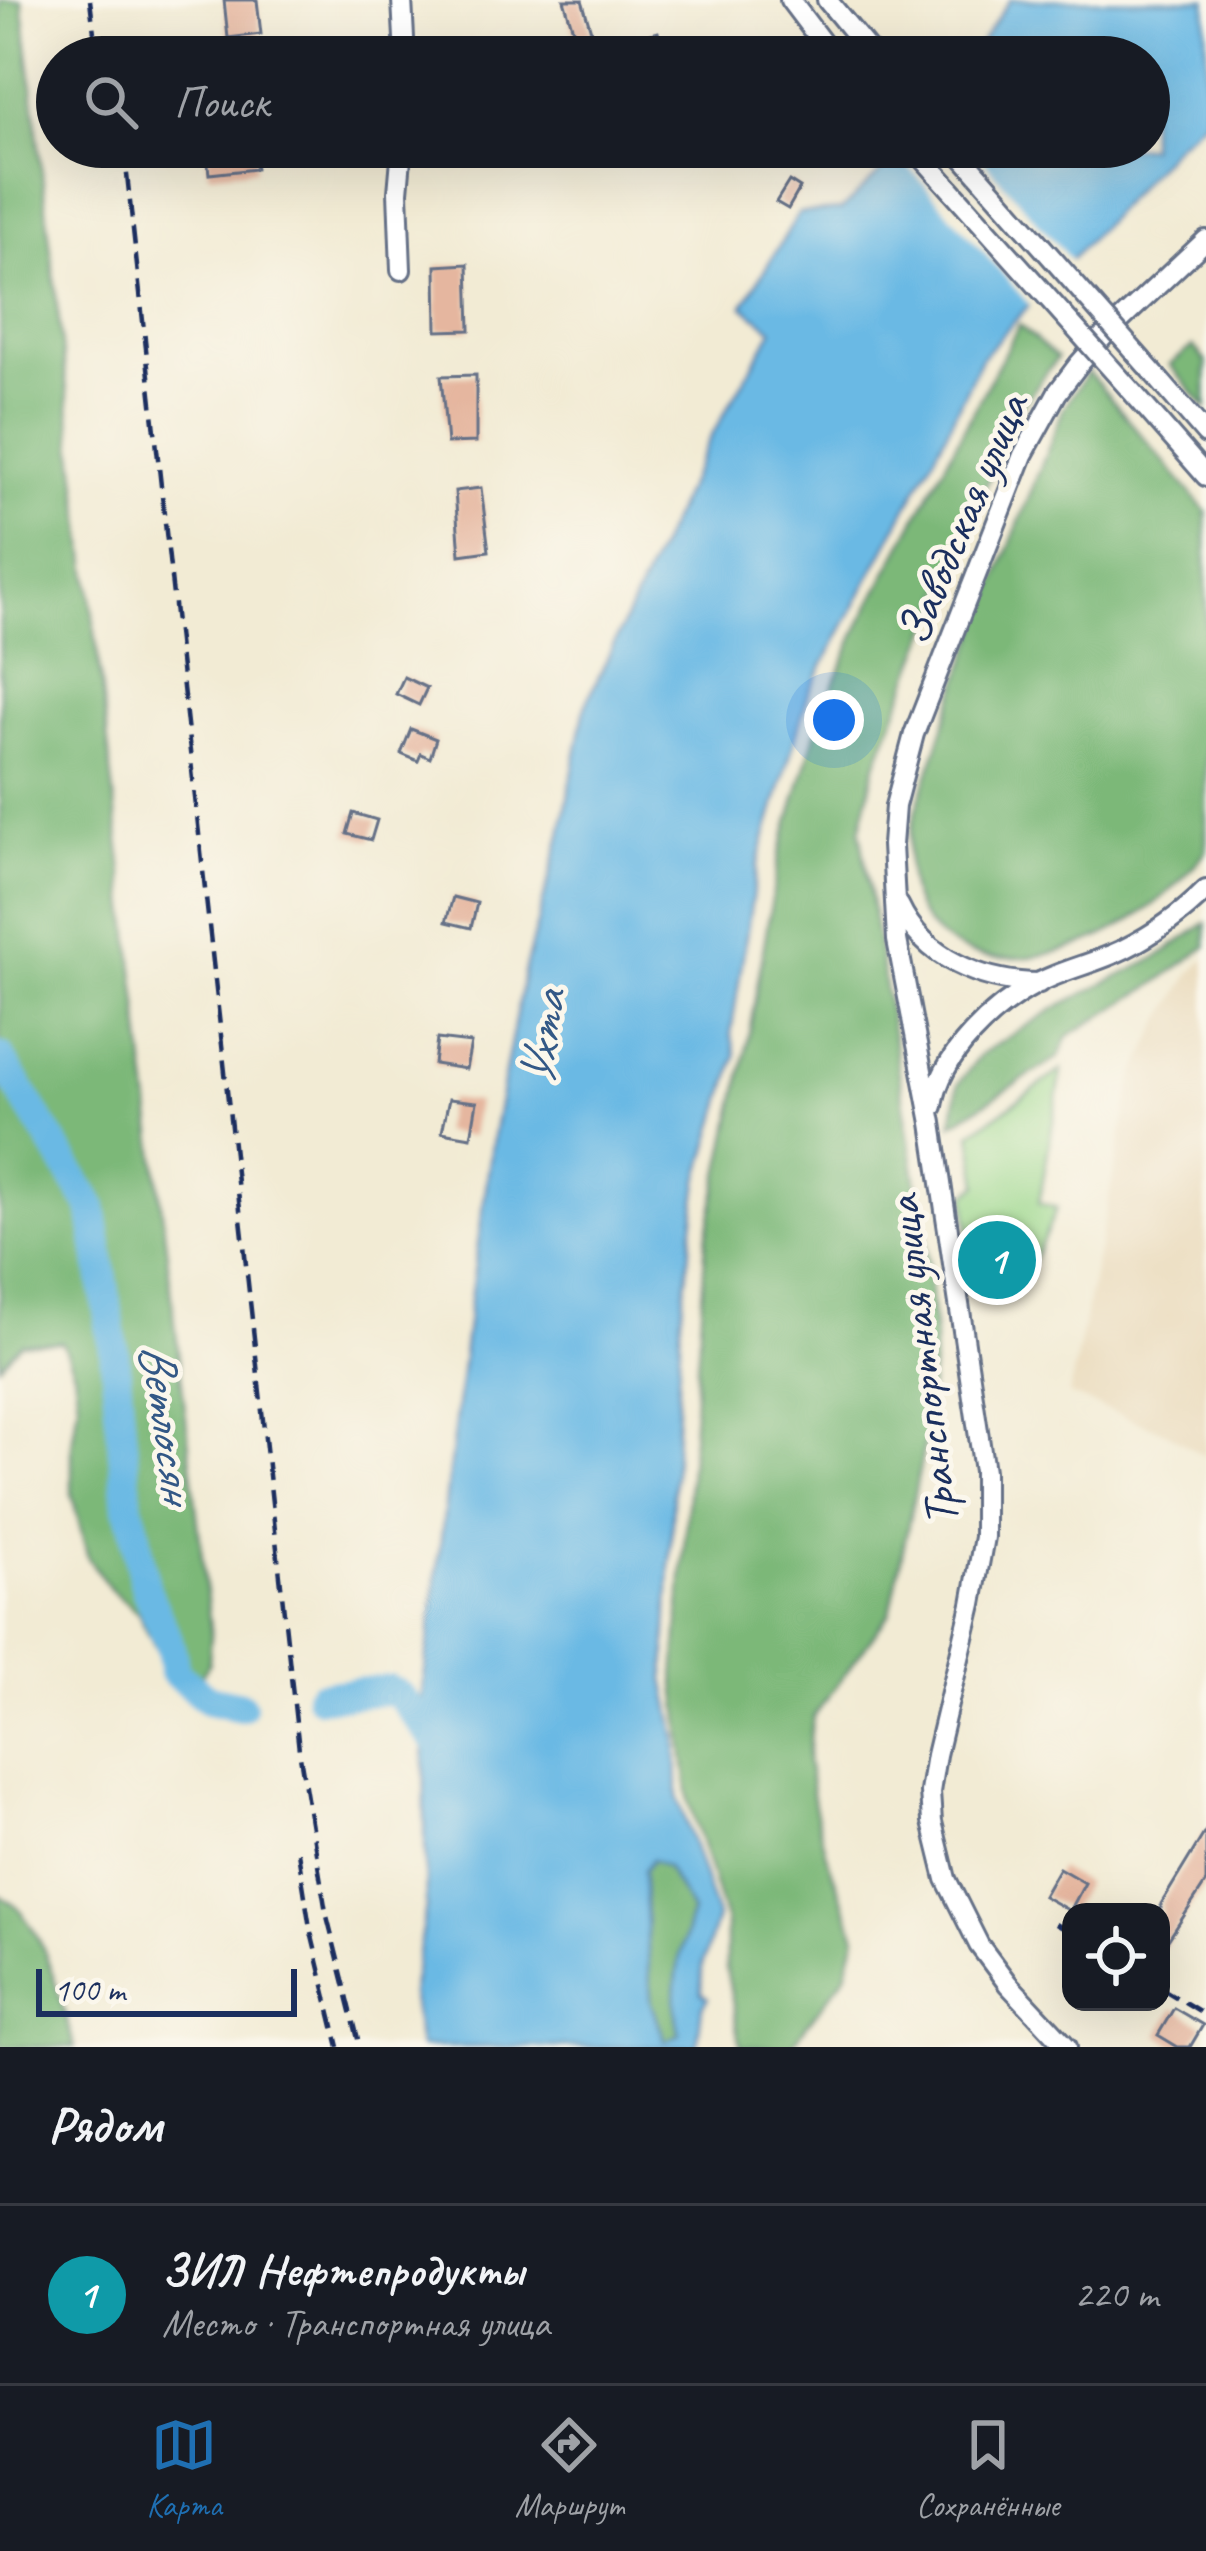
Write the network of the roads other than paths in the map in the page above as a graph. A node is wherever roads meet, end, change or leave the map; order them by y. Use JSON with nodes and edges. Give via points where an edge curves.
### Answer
{"nodes":[{"id":1,"x":402,"y":0,"type":"edge"},
{"id":2,"x":790,"y":0,"type":"edge"},
{"id":3,"x":827,"y":0,"type":"edge"},
{"id":4,"x":405,"y":36,"type":"edge"},
{"id":5,"x":817,"y":36,"type":"edge"},
{"id":6,"x":856,"y":36,"type":"edge"},
{"id":7,"x":400,"y":168,"type":"edge"},
{"id":8,"x":933,"y":168,"type":"edge"},
{"id":9,"x":973,"y":168,"type":"edge"},
{"id":10,"x":1206,"y":240,"type":"edge"},
{"id":11,"x":401,"y":270,"type":"dead end"},
{"id":12,"x":1206,"y":434,"type":"edge"},
{"id":13,"x":1206,"y":476,"type":"edge"},
{"id":14,"x":892,"y":882,"type":"junction"},
{"id":15,"x":1206,"y":890,"type":"edge"},
{"id":16,"x":1039,"y":982,"type":"junction"},
{"id":17,"x":932,"y":1123,"type":"junction"},
{"id":18,"x":1067,"y":2047,"type":"edge"}],
"edges":[{"from":1,"to":4,"type":"street"},
{"from":2,"to":5,"type":"street"},
{"from":3,"to":6,"type":"street"},
{"from":7,"to":11,"type":"street"},
{"from":8,"to":13,"type":"street","bridge":true},
{"from":9,"to":12,"type":"street","bridge":true},
{"from":10,"to":14,"type":"street","name":"Заводская улица","via":[[1079,364],[1023,455],[914,734],[895,806]]},
{"from":14,"to":16,"type":"street","via":[[910,927],[938,953],[995,978]]},
{"from":14,"to":17,"type":"street","name":"Заводская улица"},
{"from":15,"to":16,"type":"street","via":[[1143,939]]},
{"from":16,"to":17,"type":"street","via":[[961,1049],[937,1088]]},
{"from":17,"to":18,"type":"street","name":"Транспортная улица","via":[[984,1471],[972,1604],[936,1755],[932,1822],[946,1879],[979,1945]]}]}
